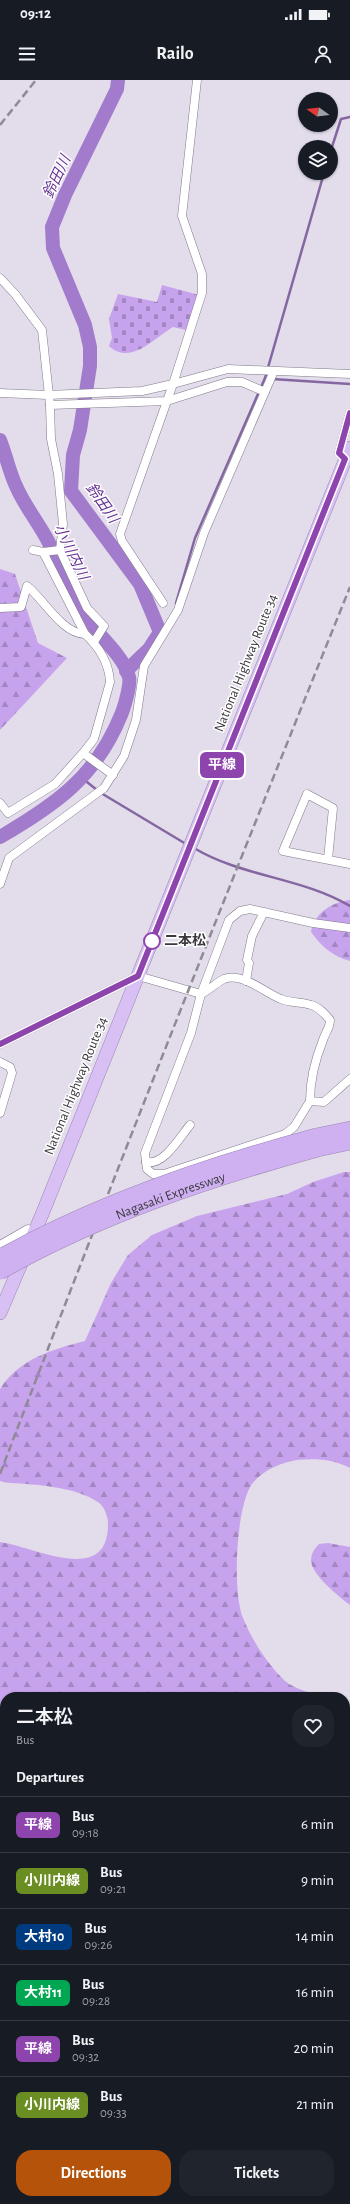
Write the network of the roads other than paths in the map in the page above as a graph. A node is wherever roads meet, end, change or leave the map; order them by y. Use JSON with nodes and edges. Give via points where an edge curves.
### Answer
{"nodes":[{"id":1,"x":197,"y":80,"type":"edge"},
{"id":2,"x":0,"y":278,"type":"edge"},
{"id":3,"x":224,"y":370,"type":"junction"},
{"id":4,"x":273,"y":372,"type":"junction"},
{"id":5,"x":350,"y":374,"type":"edge"},
{"id":6,"x":173,"y":384,"type":"junction"},
{"id":7,"x":202,"y":390,"type":"junction"},
{"id":8,"x":265,"y":392,"type":"junction"},
{"id":9,"x":0,"y":393,"type":"edge"},
{"id":10,"x":48,"y":394,"type":"junction"},
{"id":11,"x":167,"y":401,"type":"junction"},
{"id":12,"x":50,"y":405,"type":"junction"},
{"id":13,"x":350,"y":413,"type":"edge"},
{"id":14,"x":348,"y":454,"type":"edge"},
{"id":15,"x":33,"y":550,"type":"dead end"},
{"id":16,"x":59,"y":550,"type":"junction"},
{"id":17,"x":43,"y":552,"type":"junction"},
{"id":18,"x":162,"y":603,"type":"dead end"},
{"id":19,"x":0,"y":608,"type":"edge"},
{"id":20,"x":85,"y":634,"type":"junction"},
{"id":21,"x":95,"y":642,"type":"junction"},
{"id":22,"x":84,"y":754,"type":"junction"},
{"id":23,"x":111,"y":774,"type":"junction"},
{"id":24,"x":0,"y":803,"type":"edge"},
{"id":25,"x":328,"y":859,"type":"junction"},
{"id":26,"x":350,"y":864,"type":"edge"},
{"id":27,"x":0,"y":884,"type":"edge"},
{"id":28,"x":264,"y":912,"type":"junction"},
{"id":29,"x":350,"y":928,"type":"edge"},
{"id":30,"x":138,"y":976,"type":"junction"},
{"id":31,"x":246,"y":981,"type":"junction"},
{"id":32,"x":201,"y":994,"type":"junction"},
{"id":33,"x":0,"y":1044,"type":"edge"},
{"id":34,"x":0,"y":1062,"type":"edge"},
{"id":35,"x":350,"y":1079,"type":"edge"},
{"id":36,"x":310,"y":1101,"type":"junction"},
{"id":37,"x":0,"y":1113,"type":"edge"},
{"id":38,"x":190,"y":1125,"type":"dead end"},
{"id":39,"x":350,"y":1128,"type":"edge"},
{"id":40,"x":350,"y":1142,"type":"edge"},
{"id":41,"x":317,"y":1143,"type":"junction"},
{"id":42,"x":146,"y":1162,"type":"junction"},
{"id":43,"x":36,"y":1231,"type":"junction"},
{"id":44,"x":0,"y":1246,"type":"edge"},
{"id":45,"x":0,"y":1257,"type":"edge"},
{"id":46,"x":0,"y":1272,"type":"edge"},
{"id":47,"x":5,"y":1290,"type":"edge"},
{"id":48,"x":0,"y":1313,"type":"edge"}],
"edges":[{"from":1,"to":6,"type":"street","via":[[182,216],[202,274],[202,293]]},
{"from":2,"to":10,"type":"street","via":[[42,330]]},
{"from":3,"to":4,"type":"street"},
{"from":3,"to":6,"type":"street"},
{"from":3,"to":7,"type":"street"},
{"from":4,"to":5,"type":"street"},
{"from":4,"to":8,"type":"street"},
{"from":6,"to":10,"type":"street","via":[[142,390]]},
{"from":6,"to":11,"type":"street"},
{"from":7,"to":8,"type":"street","via":[[227,382],[242,382]]},
{"from":7,"to":11,"type":"street"},
{"from":8,"to":23,"type":"street","via":[[204,533],[178,610],[144,666],[136,720],[124,756]]},
{"from":9,"to":10,"type":"street"},
{"from":10,"to":12,"type":"street"},
{"from":11,"to":12,"type":"street"},
{"from":11,"to":18,"type":"street","via":[[120,534]]},
{"from":12,"to":16,"type":"street","via":[[51,439],[58,474],[63,524]]},
{"from":13,"to":14,"type":"street","via":[[339,453]]},
{"from":14,"to":30,"type":"highway","name":"National Highway Route 34"},
{"from":15,"to":17,"type":"street"},
{"from":16,"to":17,"type":"street"},
{"from":16,"to":21,"type":"street","via":[[84,602],[104,626]]},
{"from":17,"to":20,"type":"street"},
{"from":19,"to":20,"type":"street","via":[[21,607],[27,586],[37,593],[57,619],[79,634]]},
{"from":20,"to":21,"type":"street"},
{"from":21,"to":22,"type":"street","via":[[110,672],[110,682],[94,739]]},
{"from":22,"to":23,"type":"street"},
{"from":22,"to":24,"type":"street","via":[[55,784],[8,813]]},
{"from":23,"to":27,"type":"street","via":[[103,789],[9,858]]},
{"from":25,"to":25,"type":"street","via":[[283,851],[307,794],[332,808]]},
{"from":25,"to":26,"type":"street"},
{"from":28,"to":29,"type":"street","via":[[312,923]]},
{"from":28,"to":31,"type":"street","via":[[252,936]]},
{"from":28,"to":32,"type":"street","via":[[250,909],[240,911],[229,920]]},
{"from":30,"to":32,"type":"street"},
{"from":30,"to":33,"type":"street"},
{"from":30,"to":43,"type":"highway","name":"National Highway Route 34"},
{"from":31,"to":32,"type":"street","via":[[223,979]]},
{"from":31,"to":36,"type":"street","via":[[281,1000],[312,1005],[330,1020],[330,1027],[323,1038],[310,1084]]},
{"from":32,"to":42,"type":"street","via":[[190,1033],[145,1152]]},
{"from":34,"to":37,"type":"street","via":[[10,1067],[12,1073]]},
{"from":35,"to":36,"type":"street","via":[[324,1102]]},
{"from":36,"to":42,"type":"street","via":[[294,1127],[285,1134],[164,1174],[153,1174],[147,1169]]},
{"from":38,"to":42,"type":"street","via":[[162,1158]]},
{"from":39,"to":41,"type":"highway","name":"Nagasaki Expressway"},
{"from":40,"to":41,"type":"highway","name":"Nagasaki Expressway"},
{"from":41,"to":45,"type":"highway","name":"Nagasaki Expressway","bridge":true,"via":[[223,1162],[79,1218]]},
{"from":41,"to":46,"type":"highway","name":"Nagasaki Expressway","bridge":true,"via":[[164,1197],[84,1230]]},
{"from":43,"to":44,"type":"street","via":[[28,1229]]},
{"from":43,"to":47,"type":"highway","name":"National Highway Route 34"},
{"from":47,"to":48,"type":"highway","name":"National Highway Route 34"}]}
